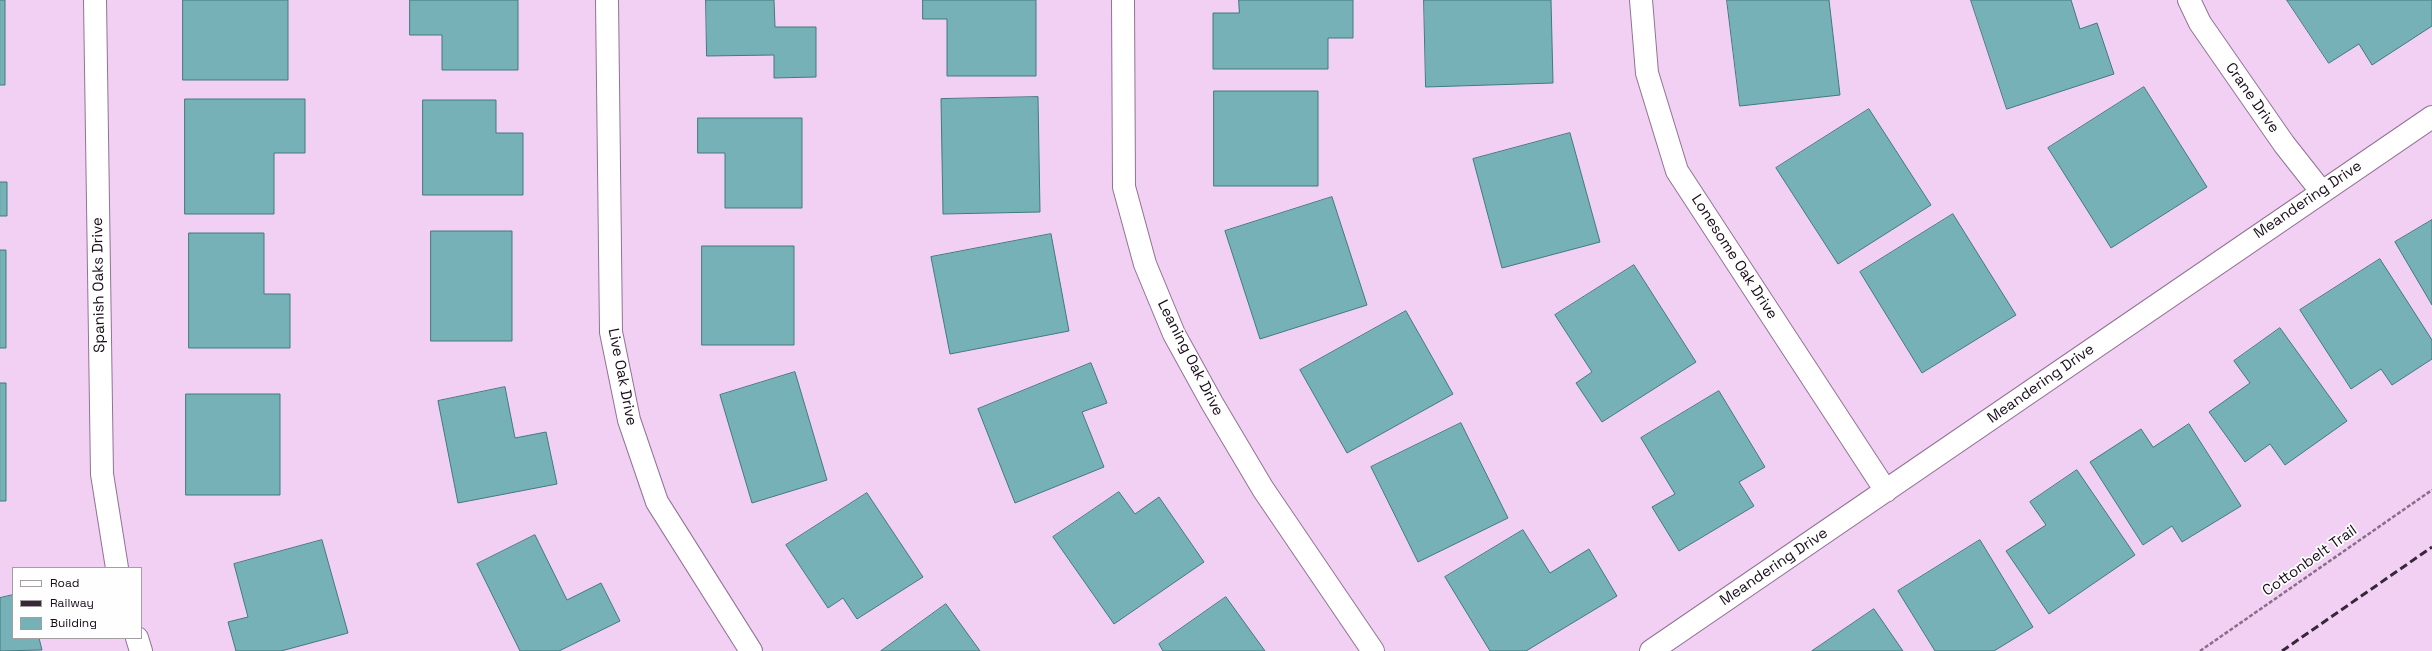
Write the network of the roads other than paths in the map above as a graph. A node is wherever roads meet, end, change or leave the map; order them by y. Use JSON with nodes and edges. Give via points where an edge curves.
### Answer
{"nodes":[{"id":1,"x":95,"y":0,"type":"edge"},
{"id":2,"x":607,"y":0,"type":"edge"},
{"id":3,"x":1123,"y":0,"type":"edge"},
{"id":4,"x":1641,"y":0,"type":"edge"},
{"id":5,"x":2189,"y":0,"type":"edge"},
{"id":6,"x":2432,"y":117,"type":"edge"},
{"id":7,"x":2321,"y":191,"type":"junction"},
{"id":8,"x":1886,"y":491,"type":"junction"},
{"id":9,"x":117,"y":567,"type":"edge"},
{"id":10,"x":137,"y":639,"type":"edge"},
{"id":11,"x":141,"y":651,"type":"edge"},
{"id":12,"x":751,"y":651,"type":"edge"},
{"id":13,"x":1373,"y":651,"type":"edge"},
{"id":14,"x":1651,"y":651,"type":"edge"}],
"edges":[{"from":1,"to":9,"type":"street","name":"Spanish Oaks Drive","via":[[102,474]]},
{"from":2,"to":12,"type":"street","name":"Live Oak Drive","via":[[611,332],[629,420],[657,502]]},
{"from":3,"to":13,"type":"street","name":"Leaning Oak Drive","via":[[1124,187],[1145,264],[1174,334],[1212,403],[1263,489]]},
{"from":4,"to":8,"type":"street","name":"Lonesome Oak Drive","via":[[1647,73],[1677,171]]},
{"from":5,"to":7,"type":"street","name":"Crane Drive","via":[[2200,23],[2284,144]]},
{"from":6,"to":7,"type":"street","name":"Meandering Drive"},
{"from":7,"to":8,"type":"street","name":"Meandering Drive"},
{"from":8,"to":14,"type":"street","name":"Meandering Drive"},
{"from":10,"to":11,"type":"street"}]}
